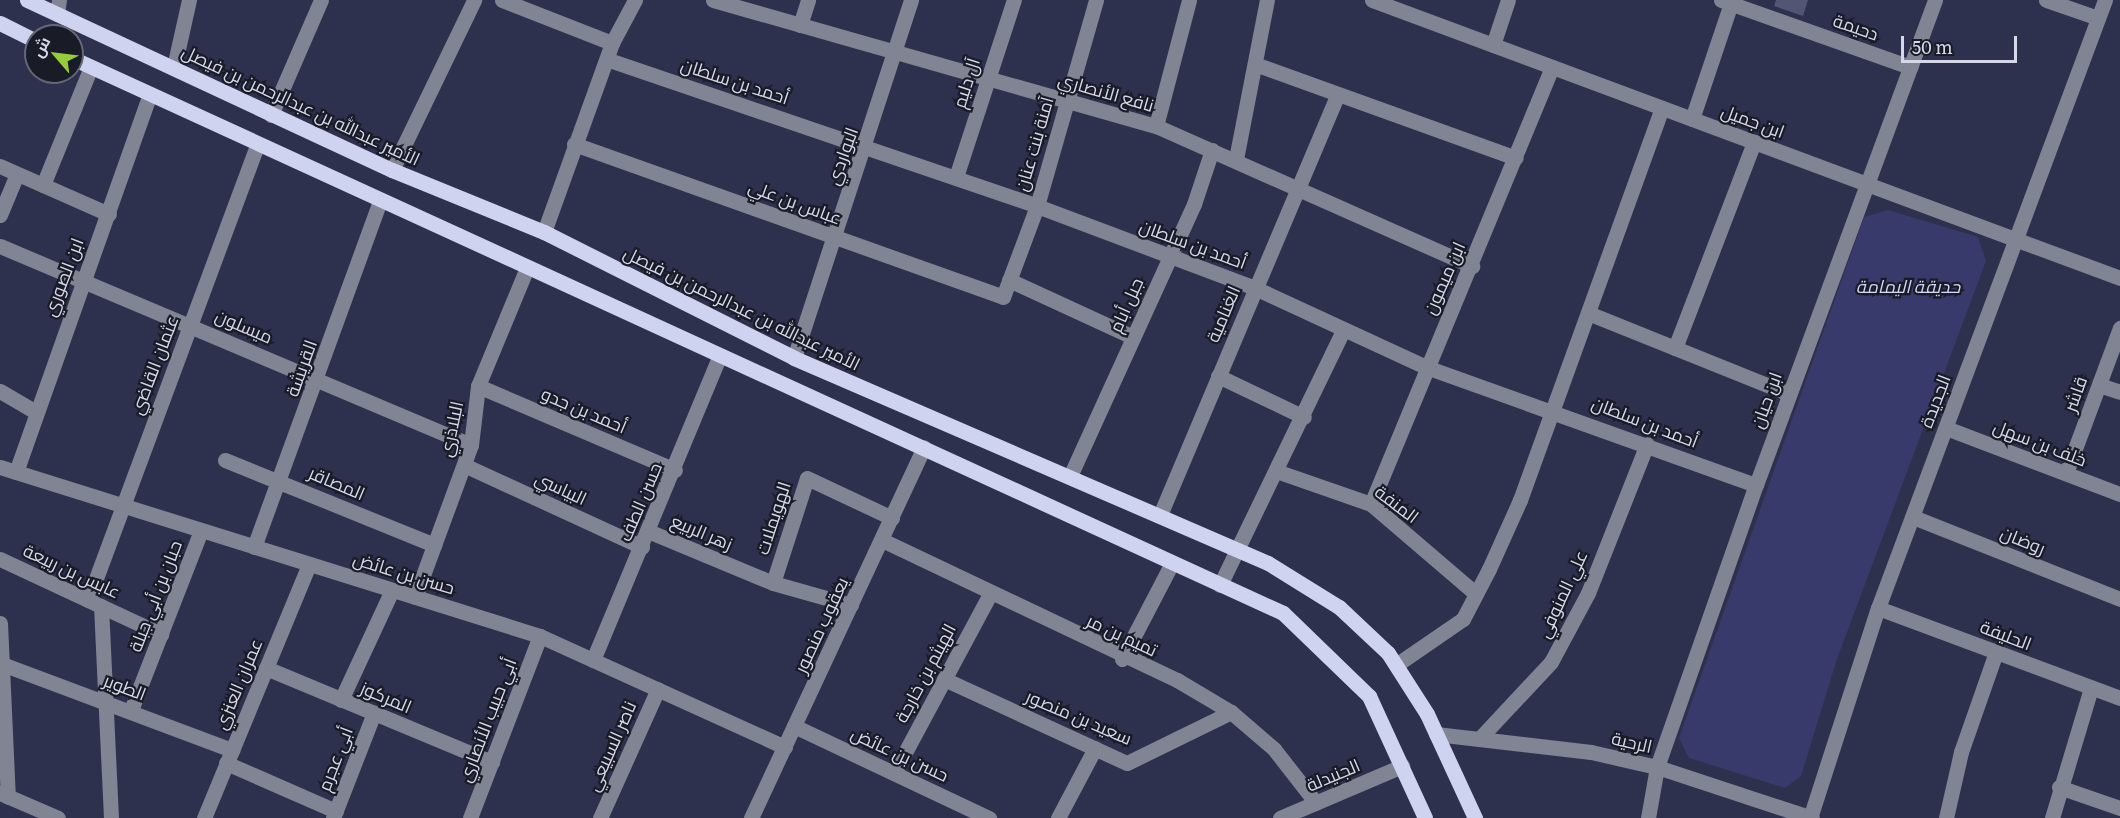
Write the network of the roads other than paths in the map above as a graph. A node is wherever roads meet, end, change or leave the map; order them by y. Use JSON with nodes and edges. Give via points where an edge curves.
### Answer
{"nodes":[{"id":1,"x":27,"y":0,"type":"edge"},
{"id":2,"x":189,"y":0,"type":"edge"},
{"id":3,"x":321,"y":0,"type":"edge"},
{"id":4,"x":474,"y":0,"type":"edge"},
{"id":5,"x":502,"y":0,"type":"edge"},
{"id":6,"x":635,"y":0,"type":"edge"},
{"id":7,"x":714,"y":0,"type":"edge"},
{"id":8,"x":808,"y":0,"type":"edge"},
{"id":9,"x":911,"y":0,"type":"edge"},
{"id":10,"x":1014,"y":0,"type":"edge"},
{"id":11,"x":1096,"y":0,"type":"edge"},
{"id":12,"x":1189,"y":0,"type":"edge"},
{"id":13,"x":1267,"y":0,"type":"edge"},
{"id":14,"x":1372,"y":0,"type":"edge"},
{"id":15,"x":1508,"y":0,"type":"edge"},
{"id":16,"x":1935,"y":0,"type":"edge"},
{"id":17,"x":2046,"y":0,"type":"edge"},
{"id":18,"x":2105,"y":0,"type":"edge"},
{"id":19,"x":1728,"y":1,"type":"edge"},
{"id":20,"x":1394,"y":4,"type":"edge"},
{"id":21,"x":58,"y":7,"type":"edge"},
{"id":22,"x":2098,"y":18,"type":"junction"},
{"id":23,"x":0,"y":23,"type":"edge"},
{"id":24,"x":800,"y":25,"type":"junction"},
{"id":25,"x":24,"y":35,"type":"edge"},
{"id":26,"x":612,"y":43,"type":"junction"},
{"id":27,"x":1493,"y":45,"type":"junction"},
{"id":28,"x":896,"y":52,"type":"junction"},
{"id":29,"x":609,"y":60,"type":"junction"},
{"id":30,"x":84,"y":64,"type":"edge"},
{"id":31,"x":1255,"y":64,"type":"junction"},
{"id":32,"x":91,"y":67,"type":"junction"},
{"id":33,"x":174,"y":67,"type":"junction"},
{"id":34,"x":1552,"y":67,"type":"junction"},
{"id":35,"x":1910,"y":67,"type":"junction"},
{"id":36,"x":988,"y":78,"type":"junction"},
{"id":37,"x":149,"y":96,"type":"junction"},
{"id":38,"x":1337,"y":97,"type":"junction"},
{"id":39,"x":1067,"y":101,"type":"junction"},
{"id":40,"x":1662,"y":108,"type":"junction"},
{"id":41,"x":271,"y":115,"type":"junction"},
{"id":42,"x":1692,"y":119,"type":"junction"},
{"id":43,"x":1156,"y":126,"type":"junction"},
{"id":44,"x":1754,"y":142,"type":"junction"},
{"id":45,"x":574,"y":144,"type":"junction"},
{"id":46,"x":257,"y":145,"type":"junction"},
{"id":47,"x":868,"y":146,"type":"junction"},
{"id":48,"x":1212,"y":150,"type":"junction"},
{"id":49,"x":1516,"y":158,"type":"junction"},
{"id":50,"x":1236,"y":159,"type":"junction"},
{"id":51,"x":0,"y":166,"type":"edge"},
{"id":52,"x":392,"y":170,"type":"junction"},
{"id":53,"x":17,"y":174,"type":"junction"},
{"id":54,"x":956,"y":177,"type":"junction"},
{"id":55,"x":1867,"y":184,"type":"junction"},
{"id":56,"x":43,"y":185,"type":"junction"},
{"id":57,"x":1299,"y":186,"type":"junction"},
{"id":58,"x":380,"y":201,"type":"junction"},
{"id":59,"x":1037,"y":206,"type":"junction"},
{"id":60,"x":109,"y":214,"type":"junction"},
{"id":61,"x":0,"y":215,"type":"edge"},
{"id":62,"x":544,"y":232,"type":"junction"},
{"id":63,"x":833,"y":237,"type":"junction"},
{"id":64,"x":2017,"y":240,"type":"junction"},
{"id":65,"x":0,"y":246,"type":"edge"},
{"id":66,"x":1169,"y":256,"type":"junction"},
{"id":67,"x":1472,"y":266,"type":"junction"},
{"id":68,"x":526,"y":270,"type":"junction"},
{"id":69,"x":2120,"y":278,"type":"edge"},
{"id":70,"x":1009,"y":280,"type":"junction"},
{"id":71,"x":80,"y":283,"type":"junction"},
{"id":72,"x":1255,"y":288,"type":"junction"},
{"id":73,"x":1003,"y":297,"type":"joint"},
{"id":74,"x":1588,"y":313,"type":"junction"},
{"id":75,"x":190,"y":325,"type":"junction"},
{"id":76,"x":2120,"y":328,"type":"edge"},
{"id":77,"x":1344,"y":329,"type":"junction"},
{"id":78,"x":1133,"y":337,"type":"junction"},
{"id":79,"x":1675,"y":348,"type":"junction"},
{"id":80,"x":718,"y":358,"type":"junction"},
{"id":81,"x":794,"y":358,"type":"junction"},
{"id":82,"x":1426,"y":367,"type":"junction"},
{"id":83,"x":1218,"y":376,"type":"junction"},
{"id":84,"x":318,"y":379,"type":"junction"},
{"id":85,"x":2099,"y":385,"type":"junction"},
{"id":86,"x":478,"y":386,"type":"junction"},
{"id":87,"x":0,"y":391,"type":"edge"},
{"id":88,"x":2120,"y":392,"type":"edge"},
{"id":89,"x":1789,"y":394,"type":"junction"},
{"id":90,"x":1554,"y":409,"type":"junction"},
{"id":91,"x":36,"y":411,"type":"junction"},
{"id":92,"x":1304,"y":417,"type":"junction"},
{"id":93,"x":1946,"y":428,"type":"junction"},
{"id":94,"x":1647,"y":444,"type":"junction"},
{"id":95,"x":471,"y":445,"type":"junction"},
{"id":96,"x":924,"y":447,"type":"junction"},
{"id":97,"x":225,"y":460,"type":"dead end"},
{"id":98,"x":464,"y":465,"type":"junction"},
{"id":99,"x":0,"y":467,"type":"edge"},
{"id":100,"x":675,"y":470,"type":"junction"},
{"id":101,"x":16,"y":472,"type":"junction"},
{"id":102,"x":1279,"y":472,"type":"junction"},
{"id":103,"x":1071,"y":474,"type":"junction"},
{"id":104,"x":2066,"y":474,"type":"junction"},
{"id":105,"x":280,"y":480,"type":"junction"},
{"id":106,"x":1756,"y":485,"type":"junction"},
{"id":107,"x":2120,"y":494,"type":"edge"},
{"id":108,"x":1371,"y":504,"type":"junction"},
{"id":109,"x":121,"y":505,"type":"junction"},
{"id":110,"x":1160,"y":515,"type":"junction"},
{"id":111,"x":1913,"y":517,"type":"junction"},
{"id":112,"x":892,"y":518,"type":"junction"},
{"id":113,"x":201,"y":530,"type":"junction"},
{"id":114,"x":648,"y":531,"type":"junction"},
{"id":115,"x":882,"y":540,"type":"junction"},
{"id":116,"x":434,"y":545,"type":"junction"},
{"id":117,"x":254,"y":547,"type":"junction"},
{"id":118,"x":642,"y":547,"type":"junction"},
{"id":119,"x":1238,"y":550,"type":"junction"},
{"id":120,"x":0,"y":559,"type":"edge"},
{"id":121,"x":309,"y":564,"type":"junction"},
{"id":122,"x":1171,"y":565,"type":"junction"},
{"id":123,"x":773,"y":583,"type":"junction"},
{"id":124,"x":1220,"y":585,"type":"junction"},
{"id":125,"x":392,"y":590,"type":"junction"},
{"id":126,"x":990,"y":592,"type":"junction"},
{"id":127,"x":1476,"y":594,"type":"junction"},
{"id":128,"x":415,"y":597,"type":"junction"},
{"id":129,"x":2120,"y":599,"type":"edge"},
{"id":130,"x":94,"y":603,"type":"junction"},
{"id":131,"x":851,"y":605,"type":"junction"},
{"id":132,"x":1878,"y":608,"type":"junction"},
{"id":133,"x":0,"y":623,"type":"edge"},
{"id":134,"x":161,"y":634,"type":"junction"},
{"id":135,"x":540,"y":636,"type":"junction"},
{"id":136,"x":1996,"y":652,"type":"junction"},
{"id":137,"x":1122,"y":658,"type":"junction"},
{"id":138,"x":593,"y":660,"type":"junction"},
{"id":139,"x":2,"y":664,"type":"junction"},
{"id":140,"x":1396,"y":665,"type":"junction"},
{"id":141,"x":266,"y":668,"type":"junction"},
{"id":142,"x":944,"y":680,"type":"junction"},
{"id":143,"x":2091,"y":688,"type":"junction"},
{"id":144,"x":657,"y":689,"type":"junction"},
{"id":145,"x":2120,"y":698,"type":"edge"},
{"id":146,"x":104,"y":699,"type":"junction"},
{"id":147,"x":341,"y":700,"type":"junction"},
{"id":148,"x":131,"y":710,"type":"junction"},
{"id":149,"x":1231,"y":712,"type":"junction"},
{"id":150,"x":374,"y":713,"type":"junction"},
{"id":151,"x":794,"y":726,"type":"junction"},
{"id":152,"x":1436,"y":734,"type":"junction"},
{"id":153,"x":1479,"y":739,"type":"junction"},
{"id":154,"x":785,"y":747,"type":"junction"},
{"id":155,"x":1095,"y":748,"type":"junction"},
{"id":156,"x":229,"y":757,"type":"junction"},
{"id":157,"x":492,"y":762,"type":"junction"},
{"id":158,"x":1402,"y":766,"type":"junction"},
{"id":159,"x":1657,"y":768,"type":"junction"},
{"id":160,"x":894,"y":773,"type":"junction"},
{"id":161,"x":2059,"y":787,"type":"junction"},
{"id":162,"x":4,"y":795,"type":"edge"},
{"id":163,"x":1317,"y":803,"type":"junction"},
{"id":164,"x":2120,"y":808,"type":"edge"},
{"id":165,"x":334,"y":815,"type":"edge"},
{"id":166,"x":58,"y":818,"type":"edge"},
{"id":167,"x":111,"y":818,"type":"edge"},
{"id":168,"x":204,"y":818,"type":"edge"},
{"id":169,"x":470,"y":818,"type":"edge"},
{"id":170,"x":600,"y":818,"type":"edge"},
{"id":171,"x":751,"y":818,"type":"edge"},
{"id":172,"x":988,"y":818,"type":"edge"},
{"id":173,"x":1058,"y":818,"type":"edge"},
{"id":174,"x":1280,"y":818,"type":"edge"},
{"id":175,"x":1425,"y":818,"type":"edge"},
{"id":176,"x":1475,"y":818,"type":"edge"},
{"id":177,"x":1648,"y":818,"type":"edge"},
{"id":178,"x":1811,"y":818,"type":"edge"},
{"id":179,"x":1946,"y":818,"type":"edge"},
{"id":180,"x":2052,"y":818,"type":"edge"}],
"edges":[{"from":1,"to":21,"type":"main road","name":"الأمير عبدالله بن عبدالرحمن بن فيصل"},
{"from":2,"to":33,"type":"street"},
{"from":3,"to":41,"type":"street"},
{"from":4,"to":52,"type":"street"},
{"from":5,"to":26,"type":"street"},
{"from":6,"to":26,"type":"street"},
{"from":7,"to":24,"type":"street","name":"نافع الأنصاري"},
{"from":8,"to":24,"type":"street"},
{"from":9,"to":28,"type":"street","name":"البواردي"},
{"from":10,"to":36,"type":"street","name":"آل دليم"},
{"from":11,"to":39,"type":"street","name":"آمنة بنت عنان"},
{"from":12,"to":43,"type":"street"},
{"from":13,"to":31,"type":"street"},
{"from":14,"to":20,"type":"street","name":"ابن جميل"},
{"from":15,"to":27,"type":"street"},
{"from":16,"to":35,"type":"street","name":"ابن حيان"},
{"from":17,"to":22,"type":"street"},
{"from":18,"to":22,"type":"street","name":"الجديدة"},
{"from":19,"to":35,"type":"street","name":"دحيمة"},
{"from":19,"to":42,"type":"street"},
{"from":20,"to":27,"type":"street","name":"ابن جميل"},
{"from":21,"to":33,"type":"main road","name":"الأمير عبدالله بن عبدالرحمن بن فيصل"},
{"from":22,"to":64,"type":"street","name":"الجديدة"},
{"from":23,"to":25,"type":"main road"},
{"from":24,"to":28,"type":"street","name":"نافع الأنصاري"},
{"from":26,"to":29,"type":"street"},
{"from":27,"to":34,"type":"street","name":"ابن جميل"},
{"from":28,"to":36,"type":"street","name":"نافع الأنصاري"},
{"from":28,"to":47,"type":"street","name":"البواردي"},
{"from":29,"to":45,"type":"street"},
{"from":29,"to":47,"type":"street","name":"أحمد بن سلطان"},
{"from":30,"to":32,"type":"main road"},
{"from":31,"to":38,"type":"street"},
{"from":31,"to":50,"type":"street"},
{"from":32,"to":37,"type":"main road"},
{"from":32,"to":56,"type":"street"},
{"from":33,"to":41,"type":"main road","name":"الأمير عبدالله بن عبدالرحمن بن فيصل"},
{"from":34,"to":40,"type":"street","name":"ابن جميل"},
{"from":34,"to":49,"type":"street","name":"ابن ميمون"},
{"from":35,"to":55,"type":"street","name":"ابن حيان"},
{"from":36,"to":39,"type":"street","name":"نافع الأنصاري"},
{"from":36,"to":54,"type":"street","name":"آل دليم"},
{"from":37,"to":46,"type":"main road"},
{"from":37,"to":60,"type":"street","name":"ابن الصوري"},
{"from":38,"to":49,"type":"street"},
{"from":38,"to":57,"type":"street","name":"الغنامية"},
{"from":39,"to":43,"type":"street","name":"نافع الأنصاري"},
{"from":39,"to":59,"type":"street","name":"آمنة بنت عنان"},
{"from":40,"to":42,"type":"street","name":"ابن جميل"},
{"from":40,"to":74,"type":"street"},
{"from":41,"to":52,"type":"main road","name":"الأمير عبدالله بن عبدالرحمن بن فيصل"},
{"from":42,"to":44,"type":"street","name":"ابن جميل"},
{"from":43,"to":48,"type":"street","name":"نافع الأنصاري"},
{"from":44,"to":55,"type":"street","name":"ابن جميل"},
{"from":44,"to":79,"type":"street"},
{"from":45,"to":62,"type":"street"},
{"from":45,"to":63,"type":"street","name":"عباس بن علي"},
{"from":46,"to":58,"type":"main road"},
{"from":46,"to":75,"type":"street","name":"عثمان القاضي"},
{"from":47,"to":54,"type":"street","name":"أحمد بن سلطان"},
{"from":47,"to":63,"type":"street","name":"البواردي"},
{"from":48,"to":50,"type":"street","name":"نافع الأنصاري"},
{"from":48,"to":66,"type":"street","name":"جبل أبام"},
{"from":49,"to":67,"type":"street","name":"ابن ميمون"},
{"from":50,"to":57,"type":"street","name":"نافع الأنصاري"},
{"from":51,"to":53,"type":"street"},
{"from":52,"to":62,"type":"main road","name":"الأمير عبدالله بن عبدالرحمن بن فيصل"},
{"from":53,"to":56,"type":"street"},
{"from":53,"to":61,"type":"street"},
{"from":54,"to":59,"type":"street","name":"أحمد بن سلطان"},
{"from":55,"to":64,"type":"street","name":"ابن جميل"},
{"from":55,"to":89,"type":"street","name":"ابن حيان"},
{"from":56,"to":60,"type":"street"},
{"from":57,"to":67,"type":"street","name":"نافع الأنصاري"},
{"from":57,"to":72,"type":"street","name":"الغنامية"},
{"from":58,"to":68,"type":"main road"},
{"from":58,"to":84,"type":"street","name":"القريشة"},
{"from":59,"to":66,"type":"street","name":"أحمد بن سلطان"},
{"from":59,"to":70,"type":"street","name":"آمنة بنت عنان"},
{"from":60,"to":71,"type":"street","name":"ابن الصوري"},
{"from":62,"to":81,"type":"main road","name":"الأمير عبدالله بن عبدالرحمن بن فيصل"},
{"from":63,"to":73,"type":"street","name":"عباس بن علي"},
{"from":63,"to":81,"type":"street","name":"البواردي"},
{"from":64,"to":69,"type":"street","name":"ابن جميل"},
{"from":64,"to":93,"type":"street","name":"الجديدة"},
{"from":65,"to":71,"type":"street","name":"ميسلون"},
{"from":66,"to":72,"type":"street","name":"أحمد بن سلطان"},
{"from":66,"to":78,"type":"street","name":"جبل أبام"},
{"from":67,"to":82,"type":"street","name":"ابن ميمون"},
{"from":68,"to":80,"type":"main road"},
{"from":68,"to":86,"type":"street","name":"البلاذري"},
{"from":70,"to":73,"type":"street","name":"آمنة بنت عنان"},
{"from":70,"to":78,"type":"street"},
{"from":71,"to":75,"type":"street","name":"ميسلون"},
{"from":71,"to":91,"type":"street","name":"ابن الصوري"},
{"from":72,"to":77,"type":"street","name":"أحمد بن سلطان"},
{"from":72,"to":83,"type":"street","name":"الغنامية"},
{"from":74,"to":79,"type":"street"},
{"from":74,"to":90,"type":"street"},
{"from":75,"to":84,"type":"street","name":"ميسلون"},
{"from":75,"to":109,"type":"street","name":"عثمان القاضي"},
{"from":76,"to":85,"type":"street","name":"قاشر"},
{"from":77,"to":82,"type":"street","name":"أحمد بن سلطان"},
{"from":77,"to":92,"type":"street"},
{"from":78,"to":103,"type":"street","name":"جبل أبام"},
{"from":79,"to":89,"type":"street"},
{"from":80,"to":96,"type":"main road"},
{"from":80,"to":100,"type":"street","name":"حسن الطف"},
{"from":81,"to":103,"type":"main road","name":"الأمير عبدالله بن عبدالرحمن بن فيصل"},
{"from":82,"to":90,"type":"street","name":"أحمد بن سلطان"},
{"from":82,"to":108,"type":"street","name":"ابن ميمون"},
{"from":83,"to":92,"type":"street"},
{"from":83,"to":110,"type":"street","name":"الغنامية"},
{"from":84,"to":95,"type":"street","name":"ميسلون"},
{"from":84,"to":105,"type":"street","name":"القريشة"},
{"from":85,"to":88,"type":"street"},
{"from":85,"to":104,"type":"street","name":"قاشر"},
{"from":86,"to":95,"type":"street","name":"البلاذري"},
{"from":86,"to":100,"type":"street","name":"أحمد بن جدو"},
{"from":87,"to":91,"type":"street"},
{"from":89,"to":106,"type":"street","name":"ابن حيان"},
{"from":90,"to":94,"type":"street","name":"أحمد بن سلطان"},
{"from":90,"to":127,"type":"street","via":[[1521,500]]},
{"from":91,"to":101,"type":"street","name":"ابن الصوري"},
{"from":92,"to":102,"type":"street"},
{"from":93,"to":104,"type":"street","name":"خلف بن سهل"},
{"from":93,"to":111,"type":"street","name":"الجديدة"},
{"from":94,"to":106,"type":"street","name":"أحمد بن سلطان"},
{"from":94,"to":153,"type":"street","name":"علي المنوفي","via":[[1588,593],[1551,662]]},
{"from":95,"to":98,"type":"street","name":"البلاذري"},
{"from":96,"to":112,"type":"street","name":"يعقوب منصور"},
{"from":96,"to":122,"type":"main road"},
{"from":97,"to":105,"type":"street","name":"المصاقر"},
{"from":98,"to":116,"type":"street","name":"البلاذري"},
{"from":98,"to":118,"type":"street","name":"البياسي"},
{"from":99,"to":101,"type":"street","name":"حسن بن عائض"},
{"from":100,"to":114,"type":"street","name":"حسن الطف"},
{"from":101,"to":109,"type":"street","name":"حسن بن عائض"},
{"from":102,"to":108,"type":"street","name":"المنفة"},
{"from":102,"to":119,"type":"street"},
{"from":103,"to":110,"type":"main road","name":"الأمير عبدالله بن عبدالرحمن بن فيصل"},
{"from":104,"to":107,"type":"street","name":"خلف بن سهل"},
{"from":105,"to":116,"type":"street","name":"المصاقر"},
{"from":105,"to":117,"type":"street","name":"القريشة"},
{"from":106,"to":159,"type":"street","name":"ابن حيان"},
{"from":108,"to":127,"type":"street","name":"المنفة"},
{"from":109,"to":113,"type":"street","name":"حسن بن عائض"},
{"from":109,"to":130,"type":"street","name":"عثمان القاضي"},
{"from":110,"to":119,"type":"main road","name":"الأمير عبدالله بن عبدالرحمن بن فيصل"},
{"from":111,"to":129,"type":"street","name":"روضان"},
{"from":111,"to":132,"type":"street","name":"الجديدة"},
{"from":112,"to":115,"type":"street","name":"يعقوب منصور"},
{"from":112,"to":123,"type":"street","name":"الهويملات","via":[[807,478]]},
{"from":113,"to":117,"type":"street","name":"حسن بن عائض"},
{"from":113,"to":134,"type":"street","name":"حبان بن أبي جبلة"},
{"from":114,"to":118,"type":"street","name":"حسن الطف"},
{"from":114,"to":123,"type":"street","name":"زهر الربيع"},
{"from":115,"to":126,"type":"street","name":"تميم بن مر"},
{"from":115,"to":131,"type":"street","name":"يعقوب منصور"},
{"from":116,"to":128,"type":"street","name":"البلاذري"},
{"from":117,"to":121,"type":"street","name":"حسن بن عائض"},
{"from":118,"to":138,"type":"street","name":"حسن الطف"},
{"from":119,"to":124,"type":"street"},
{"from":119,"to":140,"type":"main road","name":"الأمير عبدالله بن عبدالرحمن بن فيصل","via":[[1339,607]]},
{"from":120,"to":130,"type":"street","name":"عابس بن ربيعة"},
{"from":121,"to":125,"type":"street","name":"حسن بن عائض"},
{"from":121,"to":141,"type":"street","name":"عمران العنزي"},
{"from":122,"to":124,"type":"main road"},
{"from":122,"to":137,"type":"street"},
{"from":123,"to":131,"type":"street","name":"الهويملات"},
{"from":124,"to":158,"type":"main road","via":[[1283,613],[1334,659],[1369,696]]},
{"from":125,"to":128,"type":"street","name":"حسن بن عائض"},
{"from":125,"to":147,"type":"street"},
{"from":126,"to":137,"type":"street","name":"تميم بن مر"},
{"from":126,"to":142,"type":"street","name":"الهيثم بن خارجة"},
{"from":127,"to":140,"type":"street","via":[[1463,618]]},
{"from":128,"to":135,"type":"street","name":"حسن بن عائض"},
{"from":130,"to":134,"type":"street","name":"عابس بن ربيعة"},
{"from":130,"to":146,"type":"street","name":"عثمان القاضي"},
{"from":131,"to":151,"type":"street","name":"يعقوب منصور"},
{"from":132,"to":136,"type":"street","name":"الحليفة"},
{"from":132,"to":178,"type":"street","name":"الجديدة"},
{"from":133,"to":139,"type":"street"},
{"from":134,"to":148,"type":"street","name":"حبان بن أبي جبلة"},
{"from":135,"to":138,"type":"street","name":"حسن بن عائض"},
{"from":135,"to":157,"type":"street","name":"أبي حبيب الأنصاري"},
{"from":136,"to":143,"type":"street","name":"الحليفة"},
{"from":136,"to":179,"type":"street"},
{"from":137,"to":149,"type":"street","name":"تميم بن مر","via":[[1177,680]]},
{"from":138,"to":144,"type":"street","name":"حسن بن عائض"},
{"from":139,"to":146,"type":"street","name":"الطوير"},
{"from":139,"to":162,"type":"street"},
{"from":140,"to":152,"type":"main road","name":"الأمير عبدالله بن عبدالرحمن بن فيصل"},
{"from":141,"to":147,"type":"street","name":"المركوز"},
{"from":141,"to":156,"type":"street","name":"عمران العنزي"},
{"from":142,"to":155,"type":"street","name":"سعيد بن منصور"},
{"from":142,"to":160,"type":"street","name":"الهيثم بن خارجة"},
{"from":143,"to":145,"type":"street","name":"الحليفة"},
{"from":143,"to":161,"type":"street"},
{"from":144,"to":154,"type":"street","name":"حسن بن عائض"},
{"from":144,"to":170,"type":"street","name":"ناصر السبيعي"},
{"from":146,"to":148,"type":"street","name":"الطوير"},
{"from":146,"to":167,"type":"street","name":"عثمان القاضي"},
{"from":147,"to":150,"type":"street","name":"المركوز"},
{"from":148,"to":156,"type":"street","name":"الطوير"},
{"from":149,"to":155,"type":"street","name":"سعيد بن منصور","via":[[1127,763]]},
{"from":149,"to":163,"type":"street","name":"تميم بن مر","via":[[1274,749]]},
{"from":150,"to":157,"type":"street","name":"المركوز"},
{"from":150,"to":165,"type":"street","name":"أبي عجرم"},
{"from":151,"to":154,"type":"street","name":"يعقوب منصور"},
{"from":151,"to":160,"type":"street","name":"حسن بن عائض"},
{"from":152,"to":153,"type":"street","name":"الرحية"},
{"from":152,"to":176,"type":"main road","name":"الأمير عبدالله بن عبدالرحمن بن فيصل"},
{"from":153,"to":159,"type":"street","name":"الرحية","via":[[1591,752]]},
{"from":154,"to":171,"type":"street","name":"يعقوب منصور"},
{"from":155,"to":173,"type":"street"},
{"from":156,"to":165,"type":"street","name":"الطوير"},
{"from":156,"to":168,"type":"street","name":"عمران العنزي"},
{"from":157,"to":169,"type":"street","name":"أبي حبيب الأنصاري"},
{"from":158,"to":163,"type":"street","name":"الجنيدلة"},
{"from":158,"to":175,"type":"main road"},
{"from":159,"to":177,"type":"street","name":"ابن حيان"},
{"from":159,"to":178,"type":"street","name":"الرحية"},
{"from":160,"to":172,"type":"street","name":"حسن بن عائض"},
{"from":161,"to":164,"type":"street"},
{"from":161,"to":180,"type":"street"},
{"from":162,"to":166,"type":"street"},
{"from":163,"to":174,"type":"street","name":"الجنيدلة"}]}
